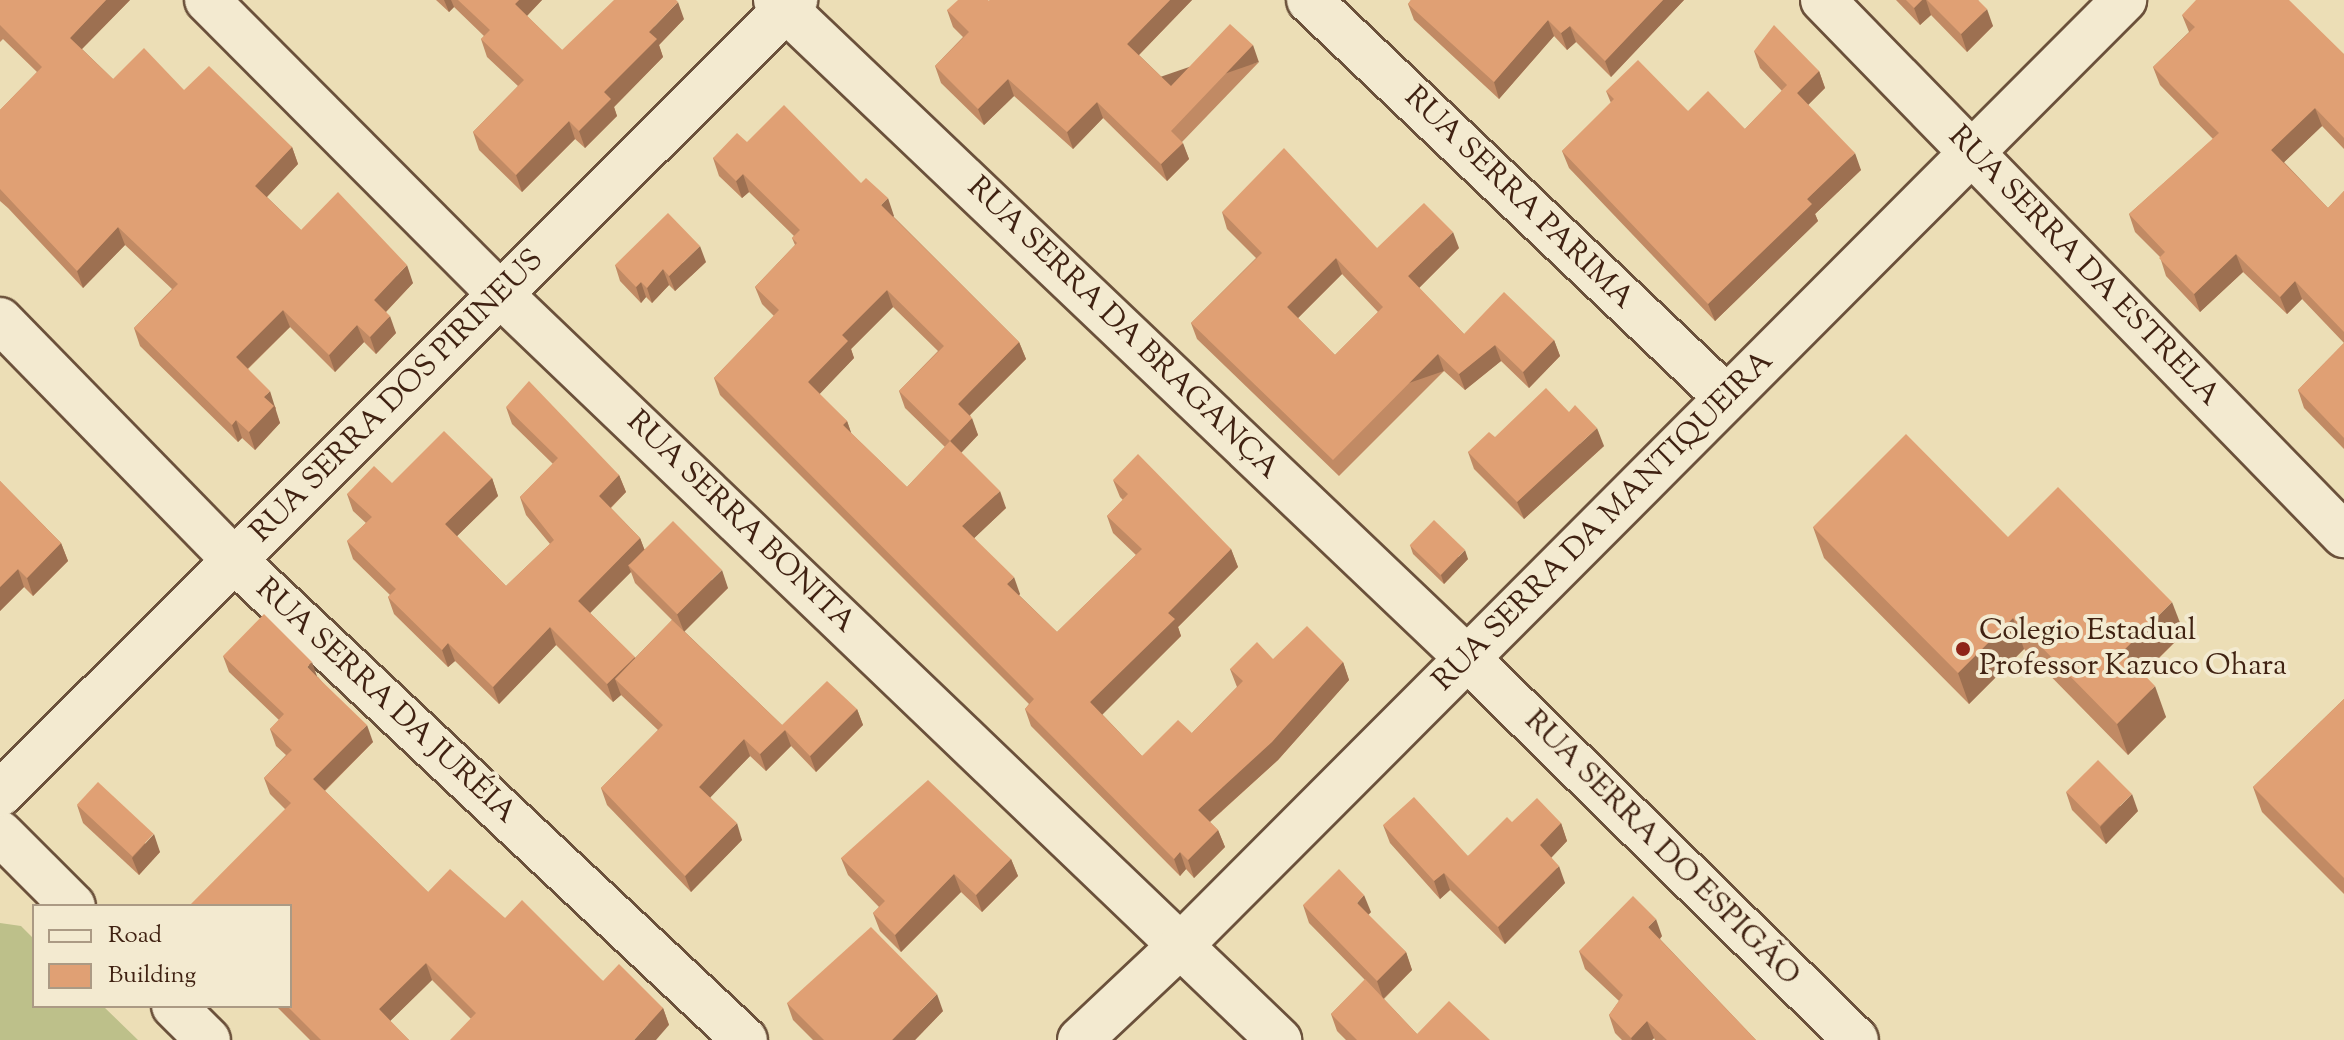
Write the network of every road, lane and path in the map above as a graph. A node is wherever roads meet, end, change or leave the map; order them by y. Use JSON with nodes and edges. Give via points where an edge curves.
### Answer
{"nodes":[{"id":1,"x":207,"y":0,"type":"edge"},
{"id":2,"x":1309,"y":0,"type":"edge"},
{"id":3,"x":1823,"y":0,"type":"edge"},
{"id":4,"x":2124,"y":0,"type":"edge"},
{"id":5,"x":786,"y":3,"type":"edge"},
{"id":6,"x":1971,"y":153,"type":"junction"},
{"id":7,"x":500,"y":294,"type":"junction"},
{"id":8,"x":0,"y":320,"type":"edge"},
{"id":9,"x":1727,"y":398,"type":"junction"},
{"id":10,"x":2344,"y":535,"type":"edge"},
{"id":11,"x":234,"y":560,"type":"junction"},
{"id":12,"x":1467,"y":658,"type":"junction"},
{"id":13,"x":0,"y":794,"type":"edge"},
{"id":14,"x":0,"y":833,"type":"edge"},
{"id":15,"x":71,"y":904,"type":"edge"},
{"id":16,"x":1182,"y":944,"type":"junction"},
{"id":17,"x":176,"y":1008,"type":"edge"},
{"id":18,"x":208,"y":1040,"type":"edge"},
{"id":19,"x":745,"y":1040,"type":"edge"},
{"id":20,"x":1080,"y":1040,"type":"edge"},
{"id":21,"x":1279,"y":1040,"type":"edge"},
{"id":22,"x":1856,"y":1040,"type":"edge"}],
"edges":[{"from":1,"to":7,"type":"street","name":"RUA SERRA BONITA"},
{"from":2,"to":9,"type":"street","name":"RUA SERRA PARIMA"},
{"from":3,"to":6,"type":"street","name":"RUA SERRA DA ESTRELA"},
{"from":4,"to":6,"type":"street","name":"RUA SERRA DA MANTIQUEIRA"},
{"from":5,"to":7,"type":"street","name":"RUA SERRA DOS PIRINEUS"},
{"from":5,"to":12,"type":"street","name":"RUA SERRA DA BRAGANÇA"},
{"from":6,"to":9,"type":"street","name":"RUA SERRA DA MANTIQUEIRA"},
{"from":6,"to":10,"type":"street","name":"RUA SERRA DA ESTRELA"},
{"from":7,"to":11,"type":"street","name":"RUA SERRA DOS PIRINEUS"},
{"from":7,"to":16,"type":"street","name":"RUA SERRA BONITA"},
{"from":8,"to":11,"type":"street","name":"RUA SERRA DA JURÉIA"},
{"from":9,"to":12,"type":"street","name":"RUA SERRA DA MANTIQUEIRA"},
{"from":11,"to":13,"type":"street","name":"RUA SERRA DOS PIRINEUS"},
{"from":11,"to":19,"type":"street","name":"RUA SERRA DA JURÉIA"},
{"from":12,"to":16,"type":"street","name":"RUA SERRA DA MANTIQUEIRA"},
{"from":12,"to":22,"type":"street","name":"RUA SERRA DO ESPIGÃO"},
{"from":14,"to":15,"type":"street"},
{"from":16,"to":20,"type":"street","name":"RUA SERRA DA MANTIQUEIRA"},
{"from":16,"to":21,"type":"street","name":"RUA SERRA BONITA"},
{"from":17,"to":18,"type":"street"}]}
